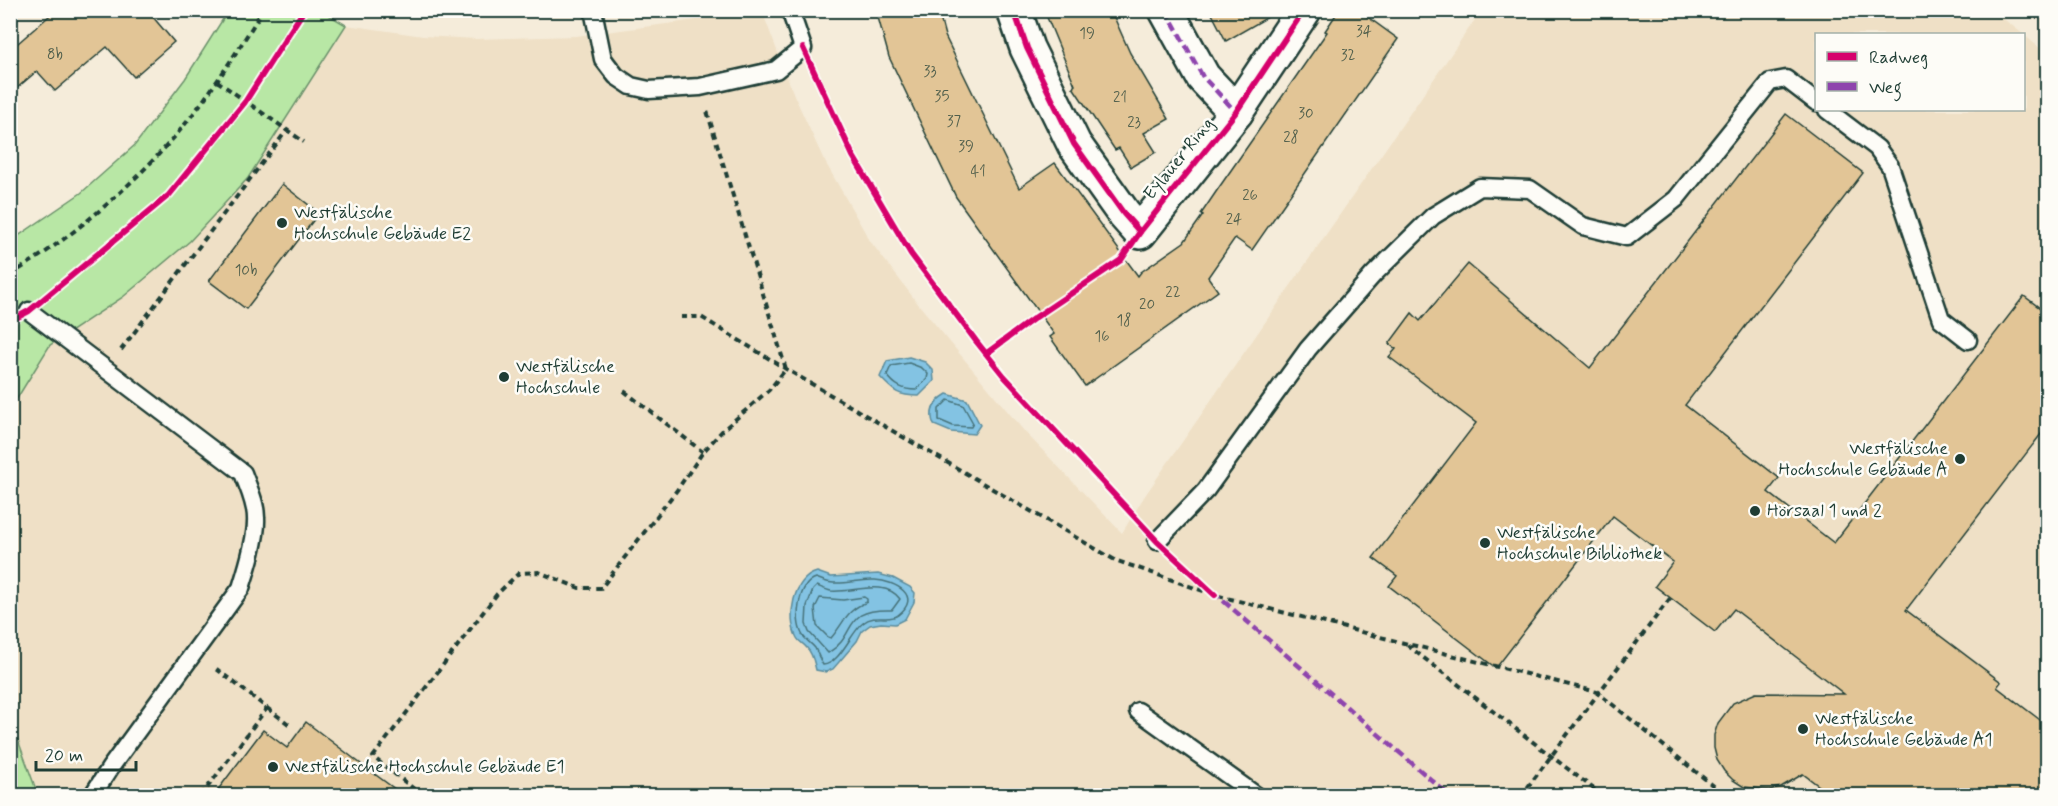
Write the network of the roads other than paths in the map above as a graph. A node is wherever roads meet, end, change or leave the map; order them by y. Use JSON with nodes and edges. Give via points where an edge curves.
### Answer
{"nodes":[{"id":1,"x":593,"y":10,"type":"edge"},
{"id":2,"x":790,"y":10,"type":"edge"},
{"id":3,"x":1014,"y":10,"type":"edge"},
{"id":4,"x":1166,"y":10,"type":"edge"},
{"id":5,"x":1304,"y":10,"type":"edge"},
{"id":6,"x":1815,"y":101,"type":"edge"},
{"id":7,"x":1828,"y":111,"type":"edge"},
{"id":8,"x":1236,"y":112,"type":"junction"},
{"id":9,"x":29,"y":310,"type":"dead end"},
{"id":10,"x":1968,"y":340,"type":"dead end"},
{"id":11,"x":1157,"y":541,"type":"dead end"},
{"id":12,"x":1138,"y":711,"type":"dead end"},
{"id":13,"x":92,"y":795,"type":"edge"},
{"id":14,"x":1257,"y":795,"type":"edge"}],
"edges":[{"from":1,"to":2,"type":"lane","via":[[603,59],[616,76],[631,86],[649,90],[700,87],[776,70],[803,48]]},
{"from":3,"to":8,"type":"street","name":"Eylauer Ring","via":[[1027,48],[1074,144],[1140,232]]},
{"from":4,"to":8,"type":"street","via":[[1203,77]]},
{"from":5,"to":8,"type":"street","name":"Eylauer Ring"},
{"from":6,"to":11,"type":"lane","via":[[1786,79],[1770,82],[1676,199],[1627,237],[1583,226],[1530,189],[1480,187],[1433,216],[1373,275],[1308,349],[1206,490]]},
{"from":7,"to":10,"type":"lane","via":[[1877,148],[1890,166],[1941,319]]},
{"from":9,"to":13,"type":"lane","via":[[243,473],[256,518],[241,588]]},
{"from":12,"to":14,"type":"lane"}]}
